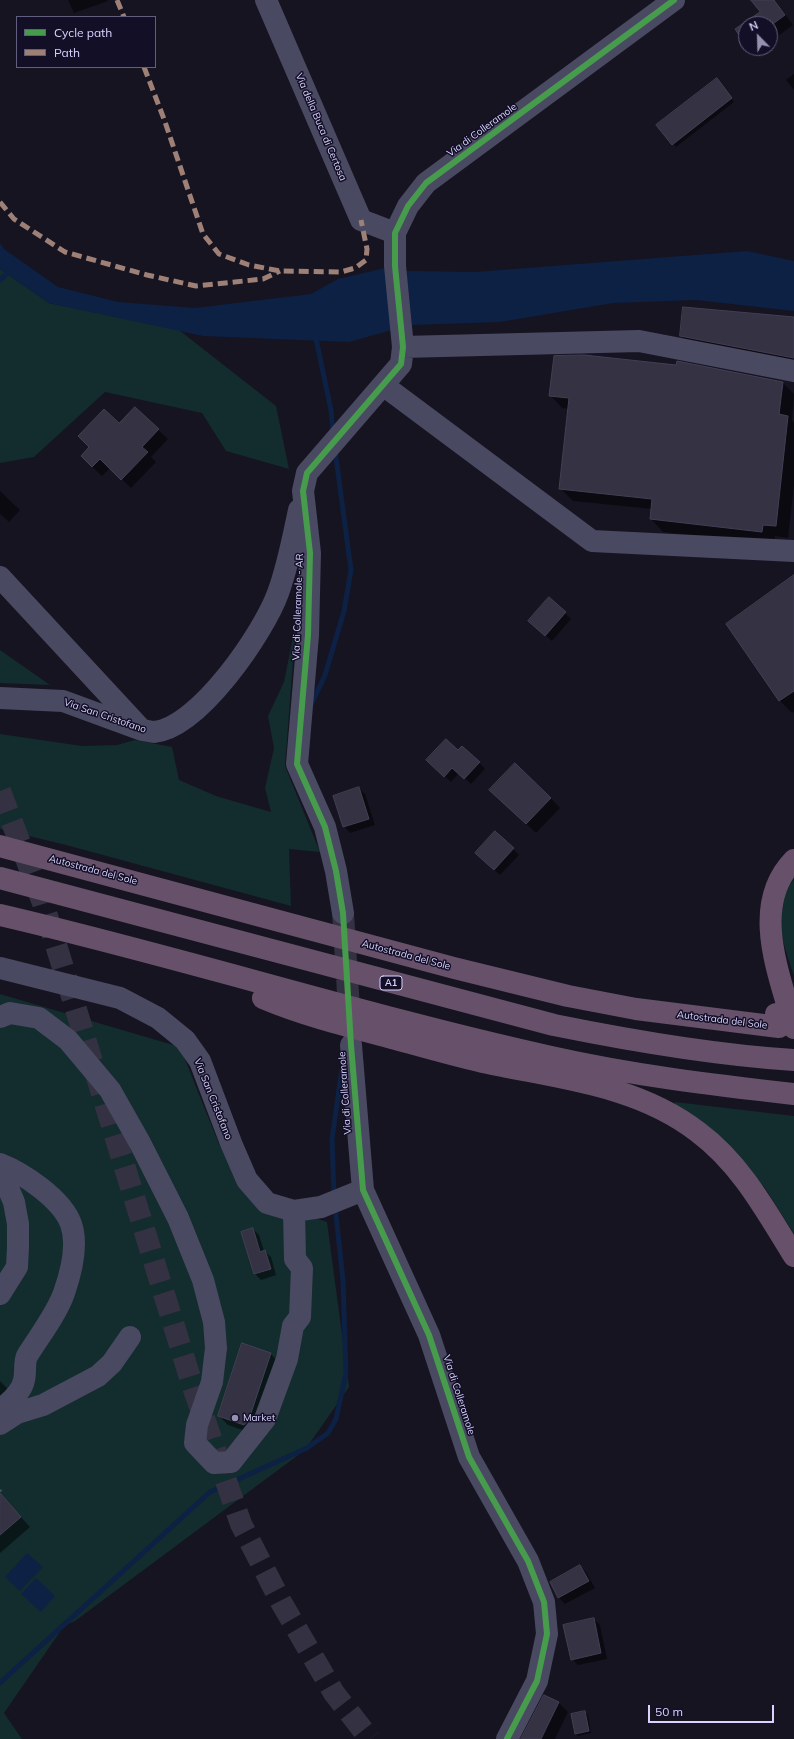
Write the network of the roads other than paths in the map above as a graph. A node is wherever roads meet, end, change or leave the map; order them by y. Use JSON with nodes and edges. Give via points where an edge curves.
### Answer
{"nodes":[{"id":1,"x":266,"y":0,"type":"edge"},
{"id":2,"x":674,"y":0,"type":"edge"},
{"id":3,"x":395,"y":233,"type":"junction"},
{"id":4,"x":402,"y":338,"type":"junction"},
{"id":5,"x":794,"y":370,"type":"edge"},
{"id":6,"x":383,"y":385,"type":"junction"},
{"id":7,"x":303,"y":492,"type":"junction"},
{"id":8,"x":794,"y":551,"type":"edge"},
{"id":9,"x":0,"y":577,"type":"edge"},
{"id":10,"x":0,"y":698,"type":"edge"},
{"id":11,"x":142,"y":730,"type":"junction"},
{"id":12,"x":0,"y":846,"type":"edge"},
{"id":13,"x":794,"y":860,"type":"edge"},
{"id":14,"x":0,"y":878,"type":"edge"},
{"id":15,"x":343,"y":913,"type":"tunnel mouth"},
{"id":16,"x":0,"y":915,"type":"edge"},
{"id":17,"x":177,"y":961,"type":"junction"},
{"id":18,"x":0,"y":968,"type":"edge"},
{"id":19,"x":0,"y":1017,"type":"edge"},
{"id":20,"x":787,"y":1022,"type":"edge"},
{"id":21,"x":351,"y":1045,"type":"tunnel mouth"},
{"id":22,"x":791,"y":1060,"type":"edge"},
{"id":23,"x":794,"y":1094,"type":"edge"},
{"id":24,"x":0,"y":1164,"type":"edge"},
{"id":25,"x":0,"y":1169,"type":"edge"},
{"id":26,"x":363,"y":1190,"type":"junction"},
{"id":27,"x":294,"y":1211,"type":"junction"},
{"id":28,"x":794,"y":1256,"type":"edge"},
{"id":29,"x":0,"y":1294,"type":"edge"},
{"id":30,"x":130,"y":1337,"type":"dead end"},
{"id":31,"x":0,"y":1410,"type":"edge"},
{"id":32,"x":0,"y":1424,"type":"edge"},
{"id":33,"x":507,"y":1739,"type":"edge"}],
"edges":[{"from":1,"to":3,"type":"street","name":"Via della Buca di Certosa","via":[[361,220]]},
{"from":2,"to":3,"type":"street","name":"Via di Colleramole","via":[[426,183],[408,206]]},
{"from":3,"to":4,"type":"street","name":"Via di Colleramole","via":[[395,266]]},
{"from":4,"to":5,"type":"street","via":[[639,341]]},
{"from":4,"to":6,"type":"street","name":"Via di Colleramole - AR","via":[[401,364]]},
{"from":6,"to":7,"type":"street","name":"Via di Colleramole - AR","via":[[307,473]]},
{"from":6,"to":8,"type":"street","via":[[592,541]]},
{"from":7,"to":11,"type":"street","name":"Via San Cristofano","via":[[278,594],[264,624],[247,650],[221,685],[191,712],[167,728],[153,732]]},
{"from":7,"to":15,"type":"street","name":"Via di Colleramole - AR","via":[[310,553],[308,635],[297,764],[325,827]]},
{"from":9,"to":11,"type":"street"},
{"from":10,"to":11,"type":"street","name":"Via San Cristofano","via":[[62,701]]},
{"from":12,"to":20,"type":"highway","name":"Autostrada del Sole","via":[[454,968],[568,996],[636,1009]]},
{"from":13,"to":20,"type":"highway","via":[[781,878],[770,914],[772,942]]},
{"from":14,"to":22,"type":"highway","number":"A1","via":[[554,1025],[703,1051]]},
{"from":16,"to":17,"type":"highway"},
{"from":17,"to":23,"type":"highway","via":[[470,1039],[554,1058],[645,1075]]},
{"from":17,"to":28,"type":"highway","via":[[272,1001],[330,1021],[481,1062],[608,1088],[653,1104],[697,1131],[733,1164],[763,1204]]},
{"from":18,"to":27,"type":"street","name":"Via San Cristofano","via":[[120,998],[158,1018],[185,1040],[200,1061],[247,1180],[267,1203]]},
{"from":19,"to":27,"type":"street","via":[[10,1014],[39,1018],[68,1040],[110,1090],[178,1218],[203,1280],[214,1322],[216,1348],[212,1382],[197,1425],[195,1443],[214,1463],[232,1462],[264,1419],[287,1359],[293,1326],[286,1316],[288,1267],[295,1259]]},
{"from":21,"to":26,"type":"street","name":"Via di Colleramole"},
{"from":24,"to":31,"type":"street","via":[[18,1171],[60,1207],[71,1224],[74,1256],[64,1293],[26,1358],[24,1381],[12,1401]]},
{"from":25,"to":29,"type":"street","via":[[14,1202],[18,1232],[17,1267]]},
{"from":26,"to":27,"type":"street","name":"Via San Cristofano","via":[[321,1207]]},
{"from":26,"to":33,"type":"street","name":"Via di Colleramole","via":[[429,1334],[469,1457],[528,1561],[544,1602],[546,1634],[537,1681]]},
{"from":30,"to":32,"type":"street","via":[[112,1363],[98,1376],[43,1404],[17,1413]]}]}
